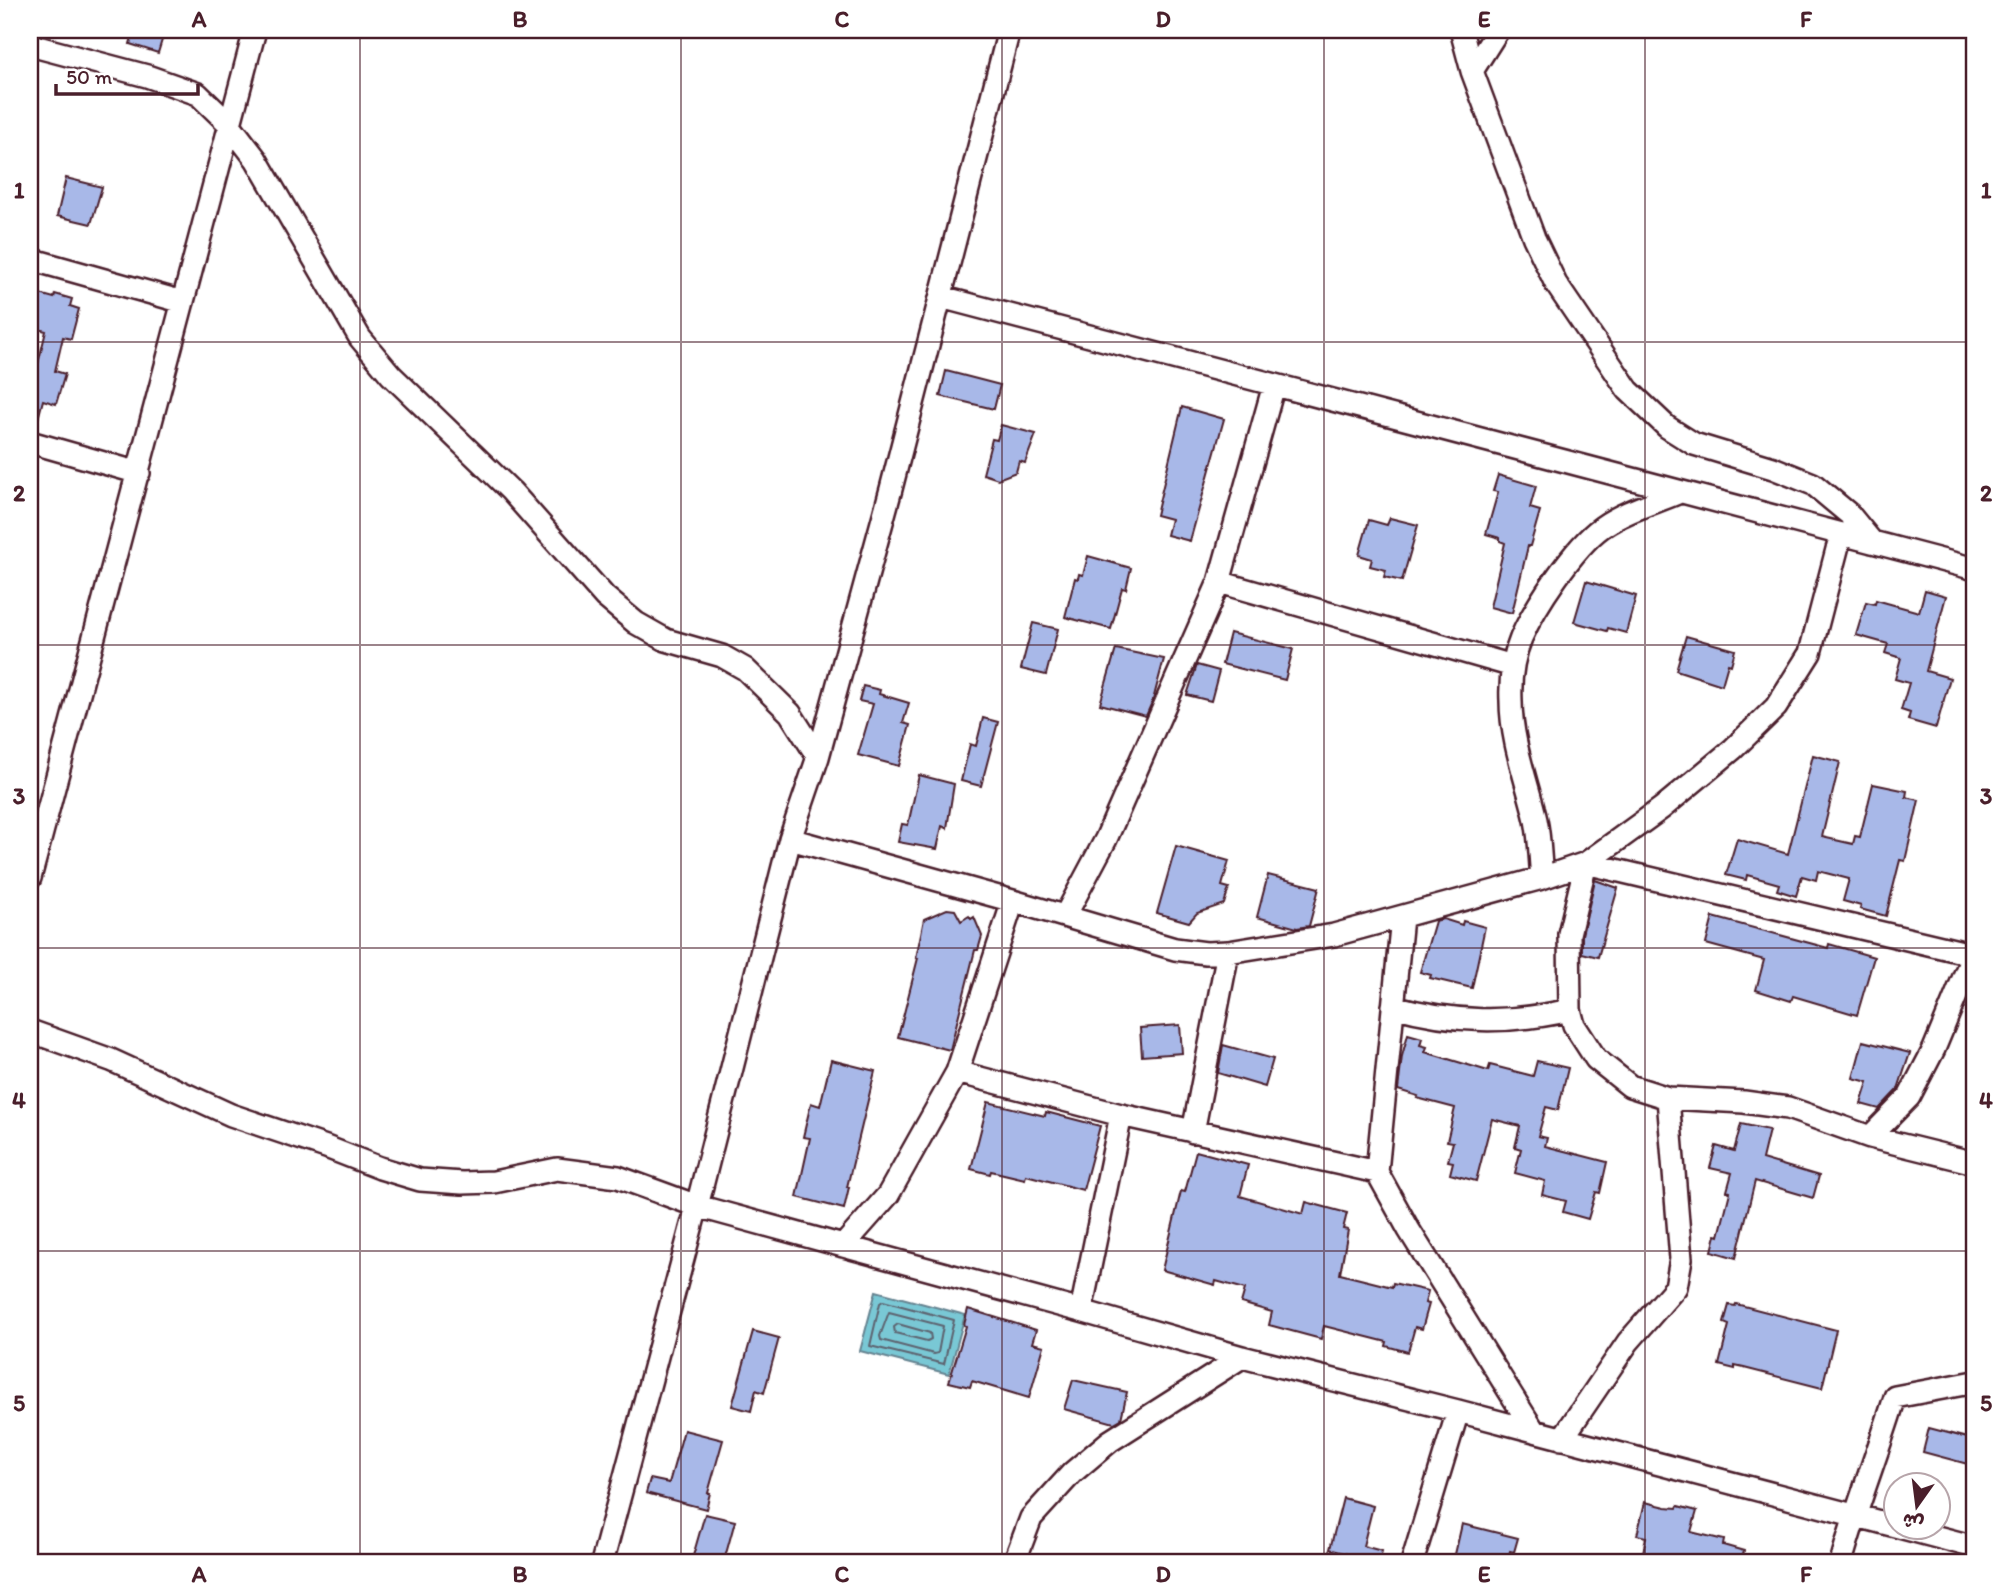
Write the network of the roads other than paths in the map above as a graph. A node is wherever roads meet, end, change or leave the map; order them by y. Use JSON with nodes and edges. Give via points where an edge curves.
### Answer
{"nodes":[{"id":1,"x":255,"y":30,"type":"edge"},
{"id":2,"x":1009,"y":30,"type":"edge"},
{"id":3,"x":1461,"y":30,"type":"edge"},
{"id":4,"x":1498,"y":30,"type":"edge"},
{"id":5,"x":30,"y":45,"type":"edge"},
{"id":6,"x":1472,"y":71,"type":"junction"},
{"id":7,"x":230,"y":125,"type":"junction"},
{"id":8,"x":30,"y":259,"type":"edge"},
{"id":9,"x":941,"y":297,"type":"junction"},
{"id":10,"x":183,"y":302,"type":"junction"},
{"id":11,"x":1275,"y":385,"type":"junction"},
{"id":12,"x":30,"y":442,"type":"edge"},
{"id":13,"x":139,"y":473,"type":"junction"},
{"id":14,"x":1679,"y":492,"type":"junction"},
{"id":15,"x":1841,"y":534,"type":"junction"},
{"id":16,"x":1872,"y":542,"type":"junction"},
{"id":17,"x":1975,"y":569,"type":"edge"},
{"id":18,"x":1219,"y":582,"type":"junction"},
{"id":19,"x":1513,"y":666,"type":"junction"},
{"id":20,"x":818,"y":757,"type":"junction"},
{"id":21,"x":36,"y":837,"type":"edge"},
{"id":22,"x":790,"y":839,"type":"junction"},
{"id":23,"x":1586,"y":863,"type":"junction"},
{"id":24,"x":30,"y":878,"type":"edge"},
{"id":25,"x":1542,"y":878,"type":"junction"},
{"id":26,"x":1013,"y":901,"type":"junction"},
{"id":27,"x":1065,"y":916,"type":"junction"},
{"id":28,"x":1402,"y":916,"type":"junction"},
{"id":29,"x":1228,"y":952,"type":"junction"},
{"id":30,"x":1975,"y":953,"type":"edge"},
{"id":31,"x":1393,"y":1006,"type":"junction"},
{"id":32,"x":1570,"y":1010,"type":"junction"},
{"id":33,"x":30,"y":1031,"type":"edge"},
{"id":34,"x":957,"y":1072,"type":"junction"},
{"id":35,"x":1668,"y":1098,"type":"junction"},
{"id":36,"x":1121,"y":1115,"type":"junction"},
{"id":37,"x":1193,"y":1132,"type":"junction"},
{"id":38,"x":1870,"y":1137,"type":"junction"},
{"id":39,"x":1975,"y":1163,"type":"edge"},
{"id":40,"x":1377,"y":1172,"type":"junction"},
{"id":41,"x":697,"y":1206,"type":"junction"},
{"id":42,"x":843,"y":1246,"type":"junction"},
{"id":43,"x":1080,"y":1311,"type":"junction"},
{"id":44,"x":1242,"y":1357,"type":"junction"},
{"id":45,"x":1975,"y":1382,"type":"edge"},
{"id":46,"x":1458,"y":1411,"type":"junction"},
{"id":47,"x":1534,"y":1431,"type":"junction"},
{"id":48,"x":1562,"y":1439,"type":"junction"},
{"id":49,"x":1853,"y":1516,"type":"junction"},
{"id":50,"x":1975,"y":1547,"type":"edge"},
{"id":51,"x":602,"y":1563,"type":"edge"},
{"id":52,"x":1014,"y":1563,"type":"edge"},
{"id":53,"x":1412,"y":1563,"type":"edge"},
{"id":54,"x":1841,"y":1563,"type":"edge"}],
"edges":[{"from":1,"to":7,"type":"street"},
{"from":2,"to":9,"type":"street"},
{"from":3,"to":6,"type":"street"},
{"from":4,"to":6,"type":"street"},
{"from":5,"to":7,"type":"street","via":[[177,85],[198,94]]},
{"from":6,"to":16,"type":"street","via":[[1534,238],[1556,284],[1628,390],[1667,427],[1694,444],[1813,484],[1849,514]]},
{"from":7,"to":10,"type":"street"},
{"from":7,"to":20,"type":"street","via":[[268,179],[360,338],[391,375],[511,491],[605,597],[666,640],[722,656],[745,669],[790,713]]},
{"from":8,"to":10,"type":"street"},
{"from":9,"to":11,"type":"street"},
{"from":9,"to":20,"type":"street"},
{"from":10,"to":13,"type":"street"},
{"from":11,"to":14,"type":"street"},
{"from":11,"to":18,"type":"street"},
{"from":12,"to":13,"type":"street"},
{"from":13,"to":21,"type":"street"},
{"from":14,"to":15,"type":"street"},
{"from":14,"to":19,"type":"street","via":[[1601,528],[1541,601]]},
{"from":15,"to":16,"type":"street"},
{"from":15,"to":23,"type":"street","via":[[1810,653],[1776,707],[1662,808]]},
{"from":16,"to":17,"type":"street"},
{"from":18,"to":19,"type":"street"},
{"from":18,"to":27,"type":"street","via":[[1106,839]]},
{"from":19,"to":25,"type":"street","via":[[1515,738],[1536,823]]},
{"from":20,"to":22,"type":"street"},
{"from":21,"to":24,"type":"street"},
{"from":22,"to":26,"type":"street"},
{"from":22,"to":41,"type":"street"},
{"from":23,"to":25,"type":"street"},
{"from":23,"to":30,"type":"street"},
{"from":23,"to":32,"type":"street","via":[[1569,934]]},
{"from":25,"to":28,"type":"street"},
{"from":26,"to":27,"type":"street"},
{"from":26,"to":34,"type":"street"},
{"from":27,"to":29,"type":"street","via":[[1175,949]]},
{"from":28,"to":29,"type":"street","via":[[1334,935]]},
{"from":28,"to":31,"type":"street"},
{"from":29,"to":37,"type":"street"},
{"from":30,"to":38,"type":"street","via":[[1909,1097]]},
{"from":31,"to":32,"type":"street","via":[[1481,1021]]},
{"from":31,"to":40,"type":"street"},
{"from":32,"to":35,"type":"street","via":[[1596,1059],[1630,1086]]},
{"from":33,"to":41,"type":"street","via":[[111,1060],[232,1115],[420,1180],[494,1182],[557,1169],[618,1177]]},
{"from":34,"to":36,"type":"street"},
{"from":34,"to":42,"type":"street","via":[[888,1195]]},
{"from":35,"to":38,"type":"street","via":[[1788,1108]]},
{"from":35,"to":48,"type":"street","via":[[1681,1259],[1676,1287],[1629,1342]]},
{"from":36,"to":37,"type":"street"},
{"from":36,"to":43,"type":"street"},
{"from":37,"to":40,"type":"street"},
{"from":38,"to":39,"type":"street"},
{"from":40,"to":47,"type":"street"},
{"from":41,"to":42,"type":"street"},
{"from":41,"to":51,"type":"street"},
{"from":42,"to":43,"type":"street"},
{"from":43,"to":44,"type":"street"},
{"from":44,"to":46,"type":"street"},
{"from":44,"to":52,"type":"street","via":[[1110,1441],[1072,1473],[1031,1518]]},
{"from":45,"to":49,"type":"street","via":[[1895,1397]]},
{"from":46,"to":47,"type":"street"},
{"from":46,"to":53,"type":"street"},
{"from":47,"to":48,"type":"street"},
{"from":48,"to":49,"type":"street"},
{"from":49,"to":50,"type":"street"},
{"from":49,"to":54,"type":"street"}]}
